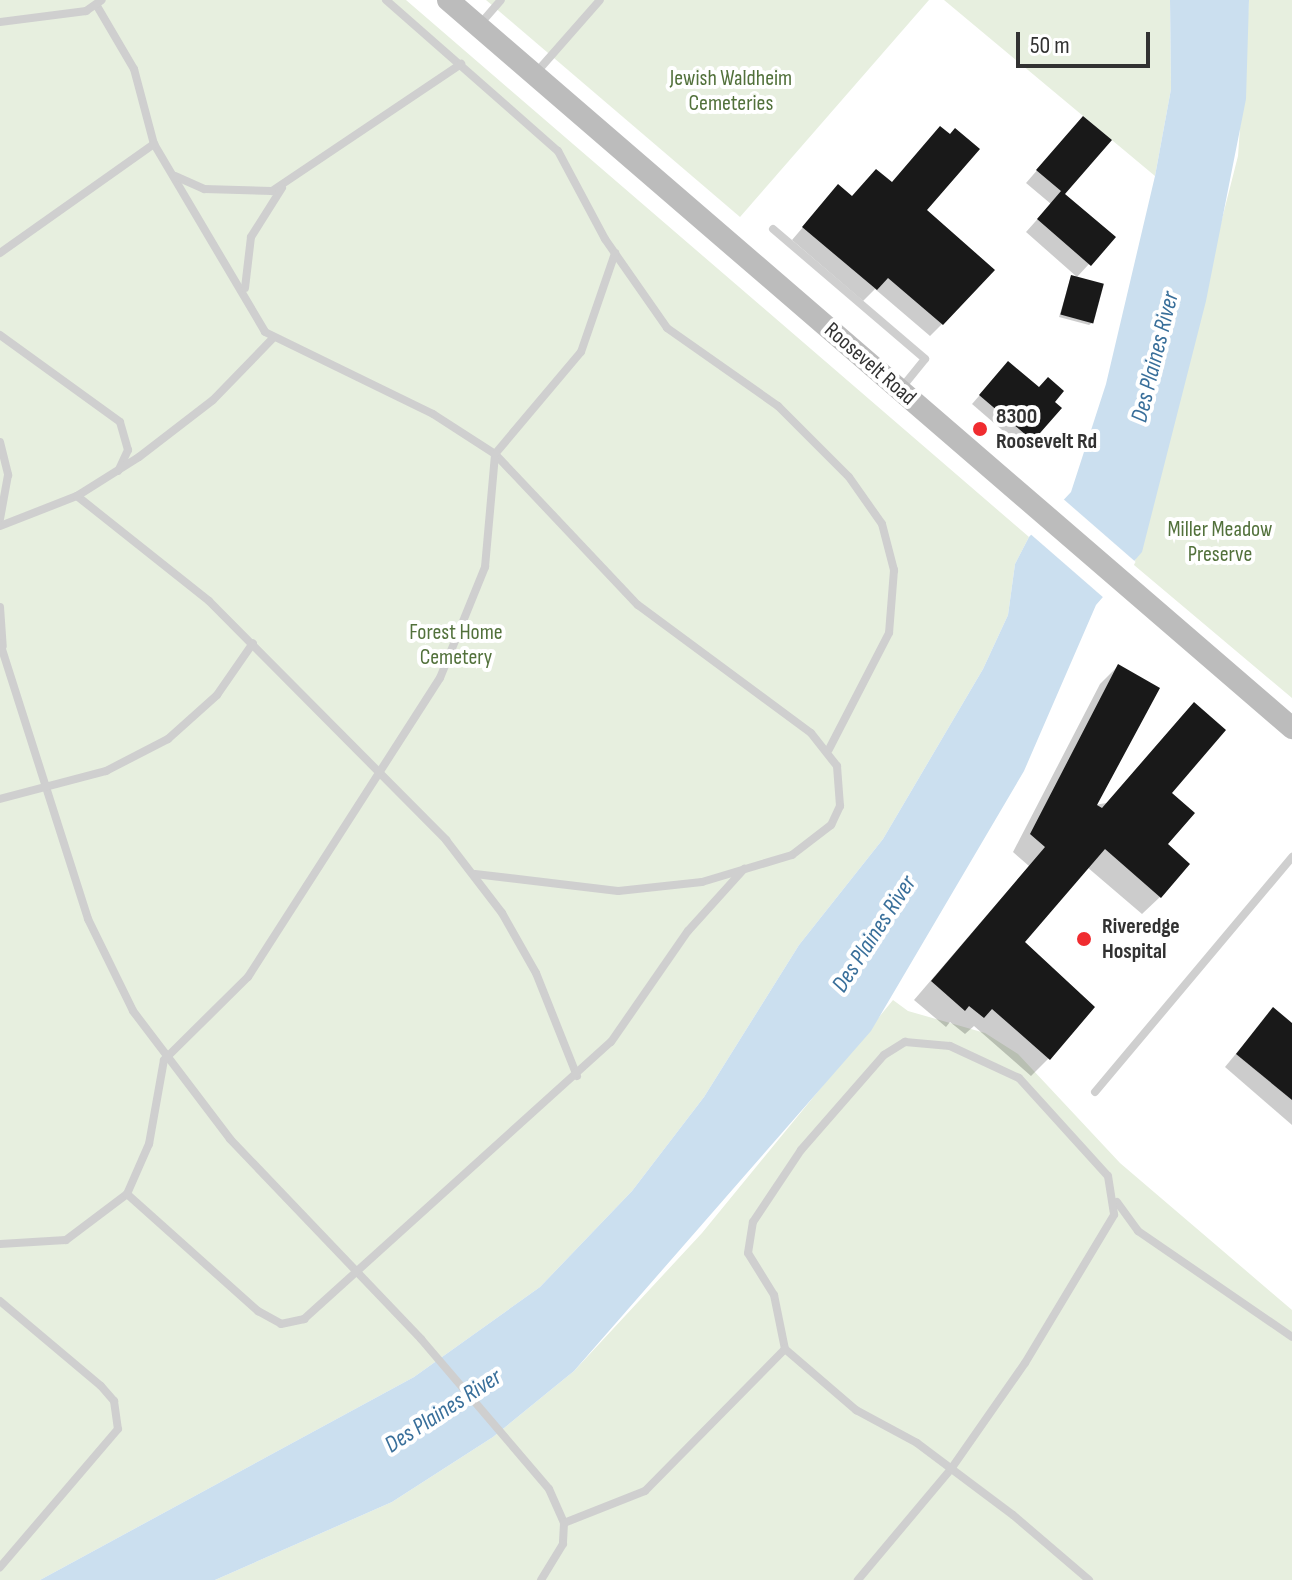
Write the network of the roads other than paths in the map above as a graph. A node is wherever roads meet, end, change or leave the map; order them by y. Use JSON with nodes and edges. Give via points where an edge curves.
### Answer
{"nodes":[{"id":1,"x":386,"y":0,"type":"edge"},
{"id":2,"x":448,"y":0,"type":"edge"},
{"id":3,"x":501,"y":0,"type":"edge"},
{"id":4,"x":600,"y":0,"type":"edge"},
{"id":5,"x":100,"y":3,"type":"edge"},
{"id":6,"x":0,"y":22,"type":"edge"},
{"id":7,"x":478,"y":26,"type":"junction"},
{"id":8,"x":461,"y":64,"type":"junction"},
{"id":9,"x":535,"y":75,"type":"junction"},
{"id":10,"x":154,"y":144,"type":"junction"},
{"id":11,"x":171,"y":173,"type":"junction"},
{"id":12,"x":285,"y":184,"type":"junction"},
{"id":13,"x":773,"y":229,"type":"dead end"},
{"id":14,"x":0,"y":253,"type":"edge"},
{"id":15,"x":615,"y":253,"type":"junction"},
{"id":16,"x":245,"y":292,"type":"junction"},
{"id":17,"x":0,"y":335,"type":"edge"},
{"id":18,"x":273,"y":338,"type":"junction"},
{"id":19,"x":901,"y":390,"type":"junction"},
{"id":20,"x":0,"y":442,"type":"edge"},
{"id":21,"x":495,"y":454,"type":"junction"},
{"id":22,"x":118,"y":471,"type":"junction"},
{"id":23,"x":77,"y":496,"type":"junction"},
{"id":24,"x":0,"y":519,"type":"edge"},
{"id":25,"x":0,"y":526,"type":"edge"},
{"id":26,"x":0,"y":607,"type":"edge"},
{"id":27,"x":253,"y":643,"type":"junction"},
{"id":28,"x":2,"y":645,"type":"edge"},
{"id":29,"x":1292,"y":728,"type":"edge"},
{"id":30,"x":829,"y":749,"type":"junction"},
{"id":31,"x":381,"y":770,"type":"junction"},
{"id":32,"x":44,"y":786,"type":"junction"},
{"id":33,"x":0,"y":799,"type":"edge"},
{"id":34,"x":1292,"y":857,"type":"edge"},
{"id":35,"x":745,"y":869,"type":"junction"},
{"id":36,"x":475,"y":874,"type":"junction"},
{"id":37,"x":164,"y":1060,"type":"junction"},
{"id":38,"x":577,"y":1076,"type":"junction"},
{"id":39,"x":1095,"y":1092,"type":"dead end"},
{"id":40,"x":127,"y":1194,"type":"junction"},
{"id":41,"x":1117,"y":1202,"type":"junction"},
{"id":42,"x":0,"y":1244,"type":"edge"},
{"id":43,"x":355,"y":1269,"type":"junction"},
{"id":44,"x":0,"y":1301,"type":"edge"},
{"id":45,"x":1292,"y":1337,"type":"edge"},
{"id":46,"x":785,"y":1349,"type":"junction"},
{"id":47,"x":951,"y":1469,"type":"junction"},
{"id":48,"x":564,"y":1523,"type":"junction"},
{"id":49,"x":0,"y":1567,"type":"edge"},
{"id":50,"x":541,"y":1580,"type":"edge"},
{"id":51,"x":858,"y":1580,"type":"edge"},
{"id":52,"x":1089,"y":1580,"type":"edge"}],
"edges":[{"from":1,"to":8,"type":"lane"},
{"from":2,"to":7,"type":"main road","name":"Roosevelt Road"},
{"from":3,"to":7,"type":"lane"},
{"from":4,"to":9,"type":"lane"},
{"from":5,"to":6,"type":"lane"},
{"from":5,"to":10,"type":"lane","via":[[134,69]]},
{"from":7,"to":9,"type":"main road","name":"Roosevelt Road"},
{"from":8,"to":12,"type":"lane"},
{"from":8,"to":15,"type":"lane","via":[[558,151]]},
{"from":9,"to":19,"type":"main road","name":"Roosevelt Road"},
{"from":10,"to":11,"type":"lane"},
{"from":10,"to":14,"type":"lane"},
{"from":11,"to":12,"type":"lane","via":[[204,189],[260,194]]},
{"from":11,"to":16,"type":"lane"},
{"from":12,"to":16,"type":"lane","via":[[251,237]]},
{"from":13,"to":19,"type":"lane","via":[[925,359]]},
{"from":15,"to":21,"type":"lane","via":[[581,352]]},
{"from":15,"to":30,"type":"lane","via":[[667,328],[778,406],[849,477],[882,524],[894,570],[889,633]]},
{"from":16,"to":18,"type":"lane"},
{"from":17,"to":22,"type":"lane","via":[[120,422],[128,450]]},
{"from":18,"to":21,"type":"lane","via":[[433,414]]},
{"from":18,"to":22,"type":"lane","via":[[213,400]]},
{"from":19,"to":29,"type":"main road","name":"Roosevelt Road"},
{"from":20,"to":24,"type":"lane","via":[[8,475]]},
{"from":21,"to":30,"type":"lane","via":[[638,605]]},
{"from":21,"to":31,"type":"lane","via":[[494,510],[477,592],[440,678]]},
{"from":22,"to":23,"type":"lane"},
{"from":23,"to":25,"type":"lane"},
{"from":23,"to":27,"type":"lane","via":[[120,524]]},
{"from":26,"to":28,"type":"lane"},
{"from":27,"to":31,"type":"lane"},
{"from":27,"to":32,"type":"lane","via":[[217,695],[168,739],[106,771]]},
{"from":28,"to":32,"type":"lane"},
{"from":30,"to":35,"type":"lane","via":[[842,785],[831,825],[809,848]]},
{"from":31,"to":36,"type":"lane"},
{"from":31,"to":37,"type":"lane","via":[[238,991]]},
{"from":32,"to":33,"type":"lane"},
{"from":32,"to":37,"type":"lane","via":[[100,945]]},
{"from":34,"to":39,"type":"lane"},
{"from":35,"to":36,"type":"lane","via":[[618,891]]},
{"from":35,"to":38,"type":"lane","via":[[688,931],[631,1019]]},
{"from":36,"to":38,"type":"lane","via":[[536,973]]},
{"from":37,"to":40,"type":"lane","via":[[149,1144]]},
{"from":37,"to":43,"type":"lane"},
{"from":38,"to":43,"type":"lane"},
{"from":40,"to":42,"type":"lane","via":[[66,1240]]},
{"from":40,"to":43,"type":"lane","via":[[281,1324],[319,1310]]},
{"from":41,"to":45,"type":"lane","via":[[1138,1231]]},
{"from":41,"to":46,"type":"lane","via":[[1108,1176],[1019,1078],[950,1046],[905,1042],[884,1055],[801,1150],[753,1222],[748,1253],[774,1295]]},
{"from":41,"to":47,"type":"lane","via":[[1025,1363]]},
{"from":43,"to":48,"type":"lane","via":[[520,1451]]},
{"from":44,"to":49,"type":"lane","via":[[101,1386],[114,1401],[118,1429]]},
{"from":46,"to":47,"type":"lane","via":[[856,1410]]},
{"from":46,"to":48,"type":"lane","via":[[645,1491]]},
{"from":47,"to":51,"type":"lane"},
{"from":47,"to":52,"type":"lane"},
{"from":48,"to":50,"type":"lane","via":[[563,1544]]}]}
